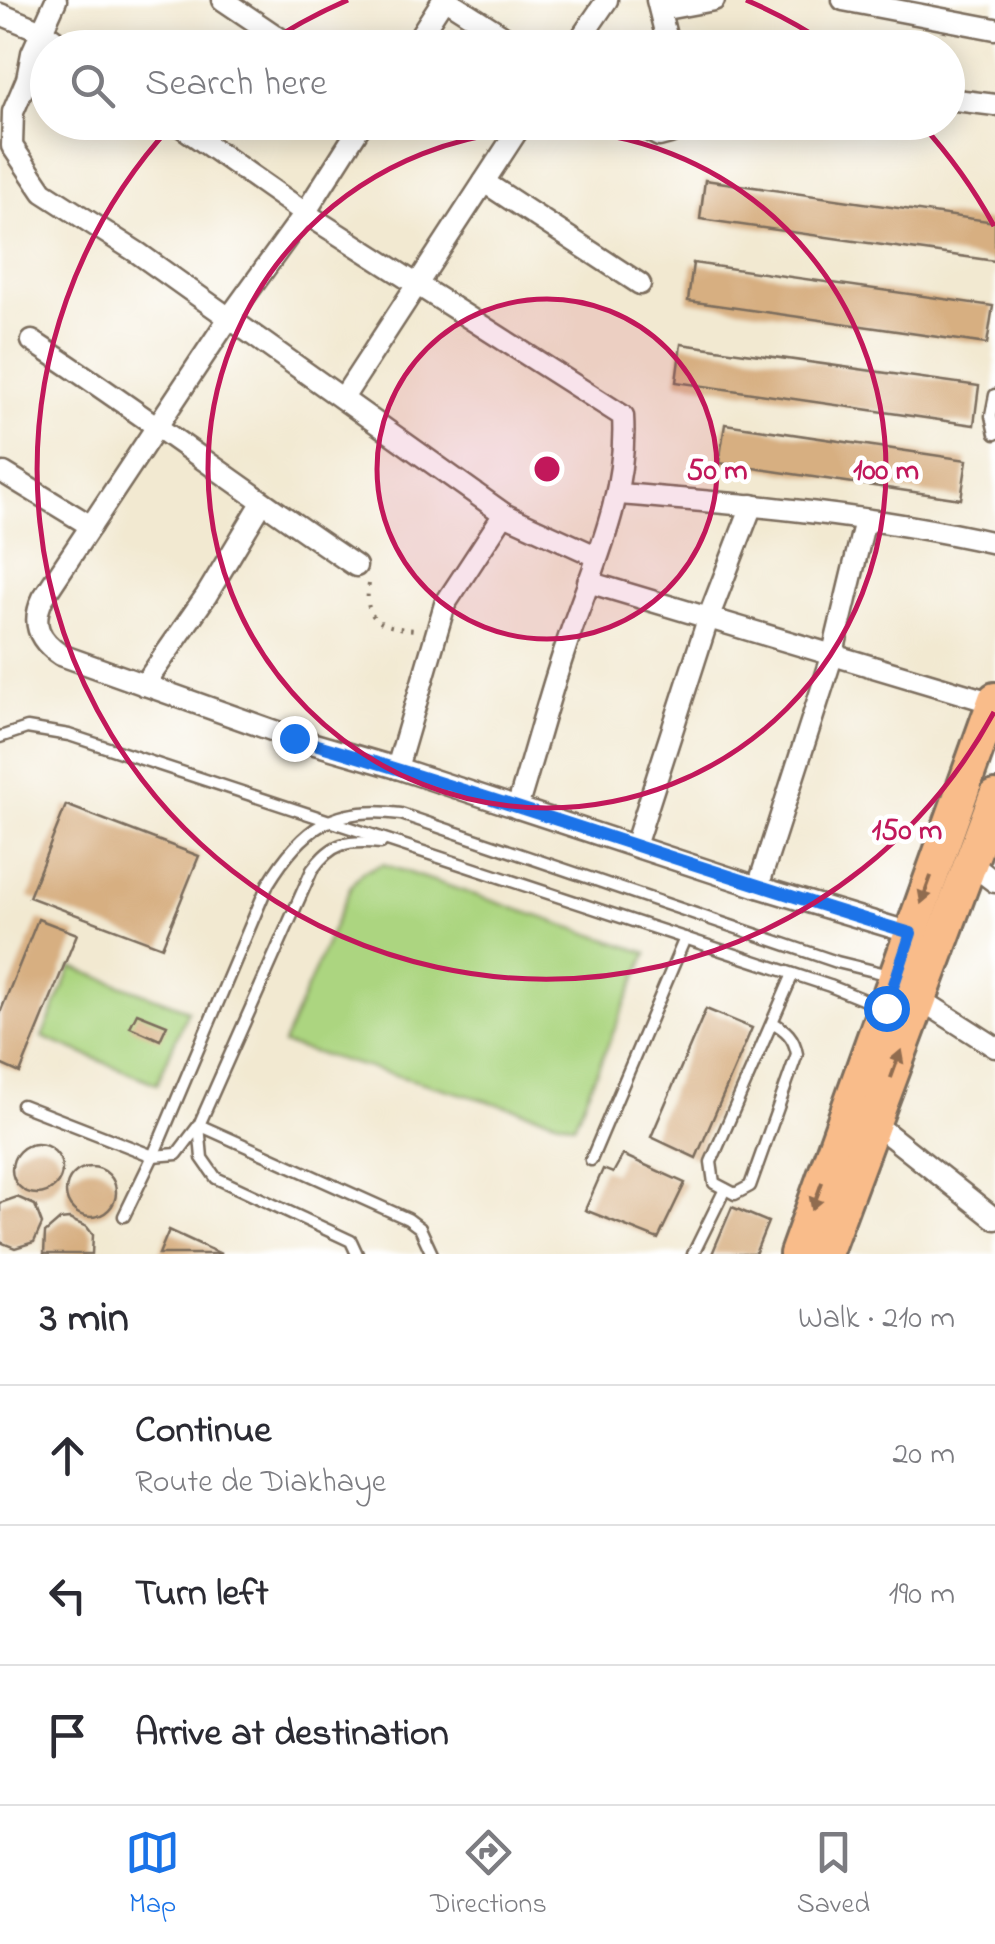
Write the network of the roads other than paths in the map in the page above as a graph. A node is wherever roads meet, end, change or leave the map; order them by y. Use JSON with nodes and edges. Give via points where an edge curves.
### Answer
{"nodes":[{"id":1,"x":56,"y":0,"type":"edge"},
{"id":2,"x":223,"y":0,"type":"edge"},
{"id":3,"x":445,"y":0,"type":"edge"},
{"id":4,"x":607,"y":0,"type":"edge"},
{"id":5,"x":714,"y":0,"type":"edge"},
{"id":6,"x":844,"y":0,"type":"edge"},
{"id":7,"x":659,"y":5,"type":"edge"},
{"id":8,"x":0,"y":14,"type":"edge"},
{"id":9,"x":995,"y":29,"type":"edge"},
{"id":10,"x":39,"y":30,"type":"edge"},
{"id":11,"x":45,"y":30,"type":"edge"},
{"id":12,"x":267,"y":30,"type":"edge"},
{"id":13,"x":424,"y":30,"type":"edge"},
{"id":14,"x":493,"y":30,"type":"edge"},
{"id":15,"x":586,"y":30,"type":"edge"},
{"id":16,"x":665,"y":30,"type":"edge"},
{"id":17,"x":30,"y":66,"type":"edge"},
{"id":18,"x":965,"y":101,"type":"edge"},
{"id":19,"x":995,"y":105,"type":"edge"},
{"id":20,"x":200,"y":140,"type":"edge"},
{"id":21,"x":351,"y":140,"type":"edge"},
{"id":22,"x":512,"y":140,"type":"edge"},
{"id":23,"x":6,"y":145,"type":"edge"},
{"id":24,"x":484,"y":182,"type":"junction"},
{"id":25,"x":304,"y":213,"type":"junction"},
{"id":26,"x":640,"y":284,"type":"dead end"},
{"id":27,"x":417,"y":286,"type":"junction"},
{"id":28,"x":228,"y":318,"type":"junction"},
{"id":29,"x":32,"y":341,"type":"dead end"},
{"id":30,"x":995,"y":394,"type":"edge"},
{"id":31,"x":343,"y":398,"type":"junction"},
{"id":32,"x":160,"y":426,"type":"junction"},
{"id":33,"x":995,"y":434,"type":"edge"},
{"id":34,"x":4,"y":473,"type":"dead end"},
{"id":35,"x":619,"y":494,"type":"junction"},
{"id":36,"x":262,"y":504,"type":"junction"},
{"id":37,"x":752,"y":505,"type":"junction"},
{"id":38,"x":504,"y":514,"type":"junction"},
{"id":39,"x":865,"y":520,"type":"junction"},
{"id":40,"x":91,"y":526,"type":"junction"},
{"id":41,"x":995,"y":542,"type":"edge"},
{"id":42,"x":596,"y":556,"type":"junction"},
{"id":43,"x":356,"y":566,"type":"road end"},
{"id":44,"x":588,"y":582,"type":"junction"},
{"id":45,"x":709,"y":616,"type":"junction"},
{"id":46,"x":832,"y":656,"type":"junction"},
{"id":47,"x":144,"y":685,"type":"junction"},
{"id":48,"x":994,"y":701,"type":"edge"},
{"id":49,"x":0,"y":737,"type":"edge"},
{"id":50,"x":396,"y":768,"type":"junction"},
{"id":51,"x":995,"y":797,"type":"edge"},
{"id":52,"x":518,"y":808,"type":"junction"},
{"id":53,"x":326,"y":821,"type":"junction"},
{"id":54,"x":396,"y":844,"type":"junction"},
{"id":55,"x":635,"y":846,"type":"junction"},
{"id":56,"x":983,"y":872,"type":"edge"},
{"id":57,"x":758,"y":887,"type":"junction"},
{"id":58,"x":911,"y":933,"type":"junction"},
{"id":59,"x":686,"y":938,"type":"junction"},
{"id":60,"x":793,"y":974,"type":"junction"},
{"id":61,"x":896,"y":976,"type":"junction"},
{"id":62,"x":920,"y":999,"type":"junction"},
{"id":63,"x":886,"y":1008,"type":"junction"},
{"id":64,"x":772,"y":1022,"type":"junction"},
{"id":65,"x":995,"y":1047,"type":"edge"},
{"id":66,"x":22,"y":1106,"type":"dead end"},
{"id":67,"x":199,"y":1124,"type":"junction"},
{"id":68,"x":874,"y":1124,"type":"junction"},
{"id":69,"x":153,"y":1156,"type":"junction"},
{"id":70,"x":591,"y":1160,"type":"dead end"},
{"id":71,"x":724,"y":1189,"type":"junction"},
{"id":72,"x":124,"y":1216,"type":"dead end"},
{"id":73,"x":995,"y":1219,"type":"edge"},
{"id":74,"x":357,"y":1254,"type":"edge"},
{"id":75,"x":432,"y":1254,"type":"edge"},
{"id":76,"x":693,"y":1254,"type":"edge"},
{"id":77,"x":796,"y":1254,"type":"edge"},
{"id":78,"x":826,"y":1254,"type":"edge"}],
"edges":[{"from":1,"to":11,"type":"street"},
{"from":2,"to":12,"type":"street"},
{"from":3,"to":13,"type":"street"},
{"from":3,"to":14,"type":"street"},
{"from":4,"to":15,"type":"street"},
{"from":5,"to":7,"type":"street"},
{"from":6,"to":9,"type":"street"},
{"from":7,"to":16,"type":"street"},
{"from":8,"to":10,"type":"street"},
{"from":17,"to":23,"type":"street"},
{"from":18,"to":19,"type":"street"},
{"from":20,"to":25,"type":"street"},
{"from":21,"to":25,"type":"street"},
{"from":22,"to":24,"type":"street"},
{"from":23,"to":28,"type":"street","via":[[43,192]]},
{"from":24,"to":26,"type":"street"},
{"from":24,"to":27,"type":"street"},
{"from":25,"to":27,"type":"street"},
{"from":25,"to":28,"type":"street"},
{"from":27,"to":31,"type":"street"},
{"from":27,"to":35,"type":"street","via":[[623,416]]},
{"from":28,"to":31,"type":"street"},
{"from":28,"to":32,"type":"street"},
{"from":29,"to":32,"type":"street"},
{"from":30,"to":33,"type":"lane"},
{"from":31,"to":38,"type":"street"},
{"from":32,"to":36,"type":"street"},
{"from":32,"to":40,"type":"street"},
{"from":34,"to":40,"type":"street"},
{"from":35,"to":37,"type":"street"},
{"from":35,"to":42,"type":"street"},
{"from":36,"to":43,"type":"street"},
{"from":36,"to":47,"type":"street"},
{"from":37,"to":39,"type":"street"},
{"from":37,"to":45,"type":"street"},
{"from":38,"to":42,"type":"street"},
{"from":38,"to":50,"type":"street","via":[[445,604]]},
{"from":39,"to":41,"type":"street"},
{"from":39,"to":46,"type":"street"},
{"from":40,"to":47,"type":"street","via":[[36,612],[38,632],[60,656]]},
{"from":42,"to":44,"type":"street"},
{"from":44,"to":45,"type":"street"},
{"from":44,"to":52,"type":"street"},
{"from":45,"to":46,"type":"street"},
{"from":45,"to":55,"type":"street"},
{"from":46,"to":48,"type":"street"},
{"from":46,"to":57,"type":"street"},
{"from":47,"to":50,"type":"street"},
{"from":48,"to":58,"type":"main road","one_way":true},
{"from":49,"to":53,"type":"lane","via":[[16,729],[53,730]]},
{"from":50,"to":52,"type":"street"},
{"from":51,"to":56,"type":"main road"},
{"from":52,"to":55,"type":"street"},
{"from":53,"to":54,"type":"lane"},
{"from":53,"to":61,"type":"lane","via":[[368,812],[401,814],[837,962]]},
{"from":53,"to":69,"type":"lane","via":[[293,847],[268,884]]},
{"from":54,"to":59,"type":"lane"},
{"from":54,"to":67,"type":"lane","via":[[346,843],[326,851],[312,870]]},
{"from":55,"to":57,"type":"street"},
{"from":56,"to":62,"type":"main road"},
{"from":57,"to":58,"type":"street"},
{"from":58,"to":61,"type":"main road"},
{"from":59,"to":60,"type":"lane"},
{"from":59,"to":70,"type":"lane"},
{"from":60,"to":63,"type":"lane"},
{"from":60,"to":64,"type":"lane"},
{"from":61,"to":63,"type":"main road"},
{"from":62,"to":65,"type":"street"},
{"from":68,"to":62,"type":"main road","one_way":true},
{"from":63,"to":77,"type":"main road","one_way":true},
{"from":64,"to":71,"type":"lane","via":[[711,1162],[714,1184]]},
{"from":64,"to":71,"type":"lane","via":[[787,1032],[797,1054],[750,1186],[735,1194]]},
{"from":66,"to":69,"type":"lane"},
{"from":67,"to":69,"type":"lane","via":[[177,1154]]},
{"from":67,"to":74,"type":"lane","via":[[202,1158],[216,1178],[351,1241]]},
{"from":67,"to":75,"type":"lane","via":[[408,1219]]},
{"from":68,"to":73,"type":"street"},
{"from":68,"to":78,"type":"main road"},
{"from":69,"to":72,"type":"lane"},
{"from":71,"to":76,"type":"lane"}]}
